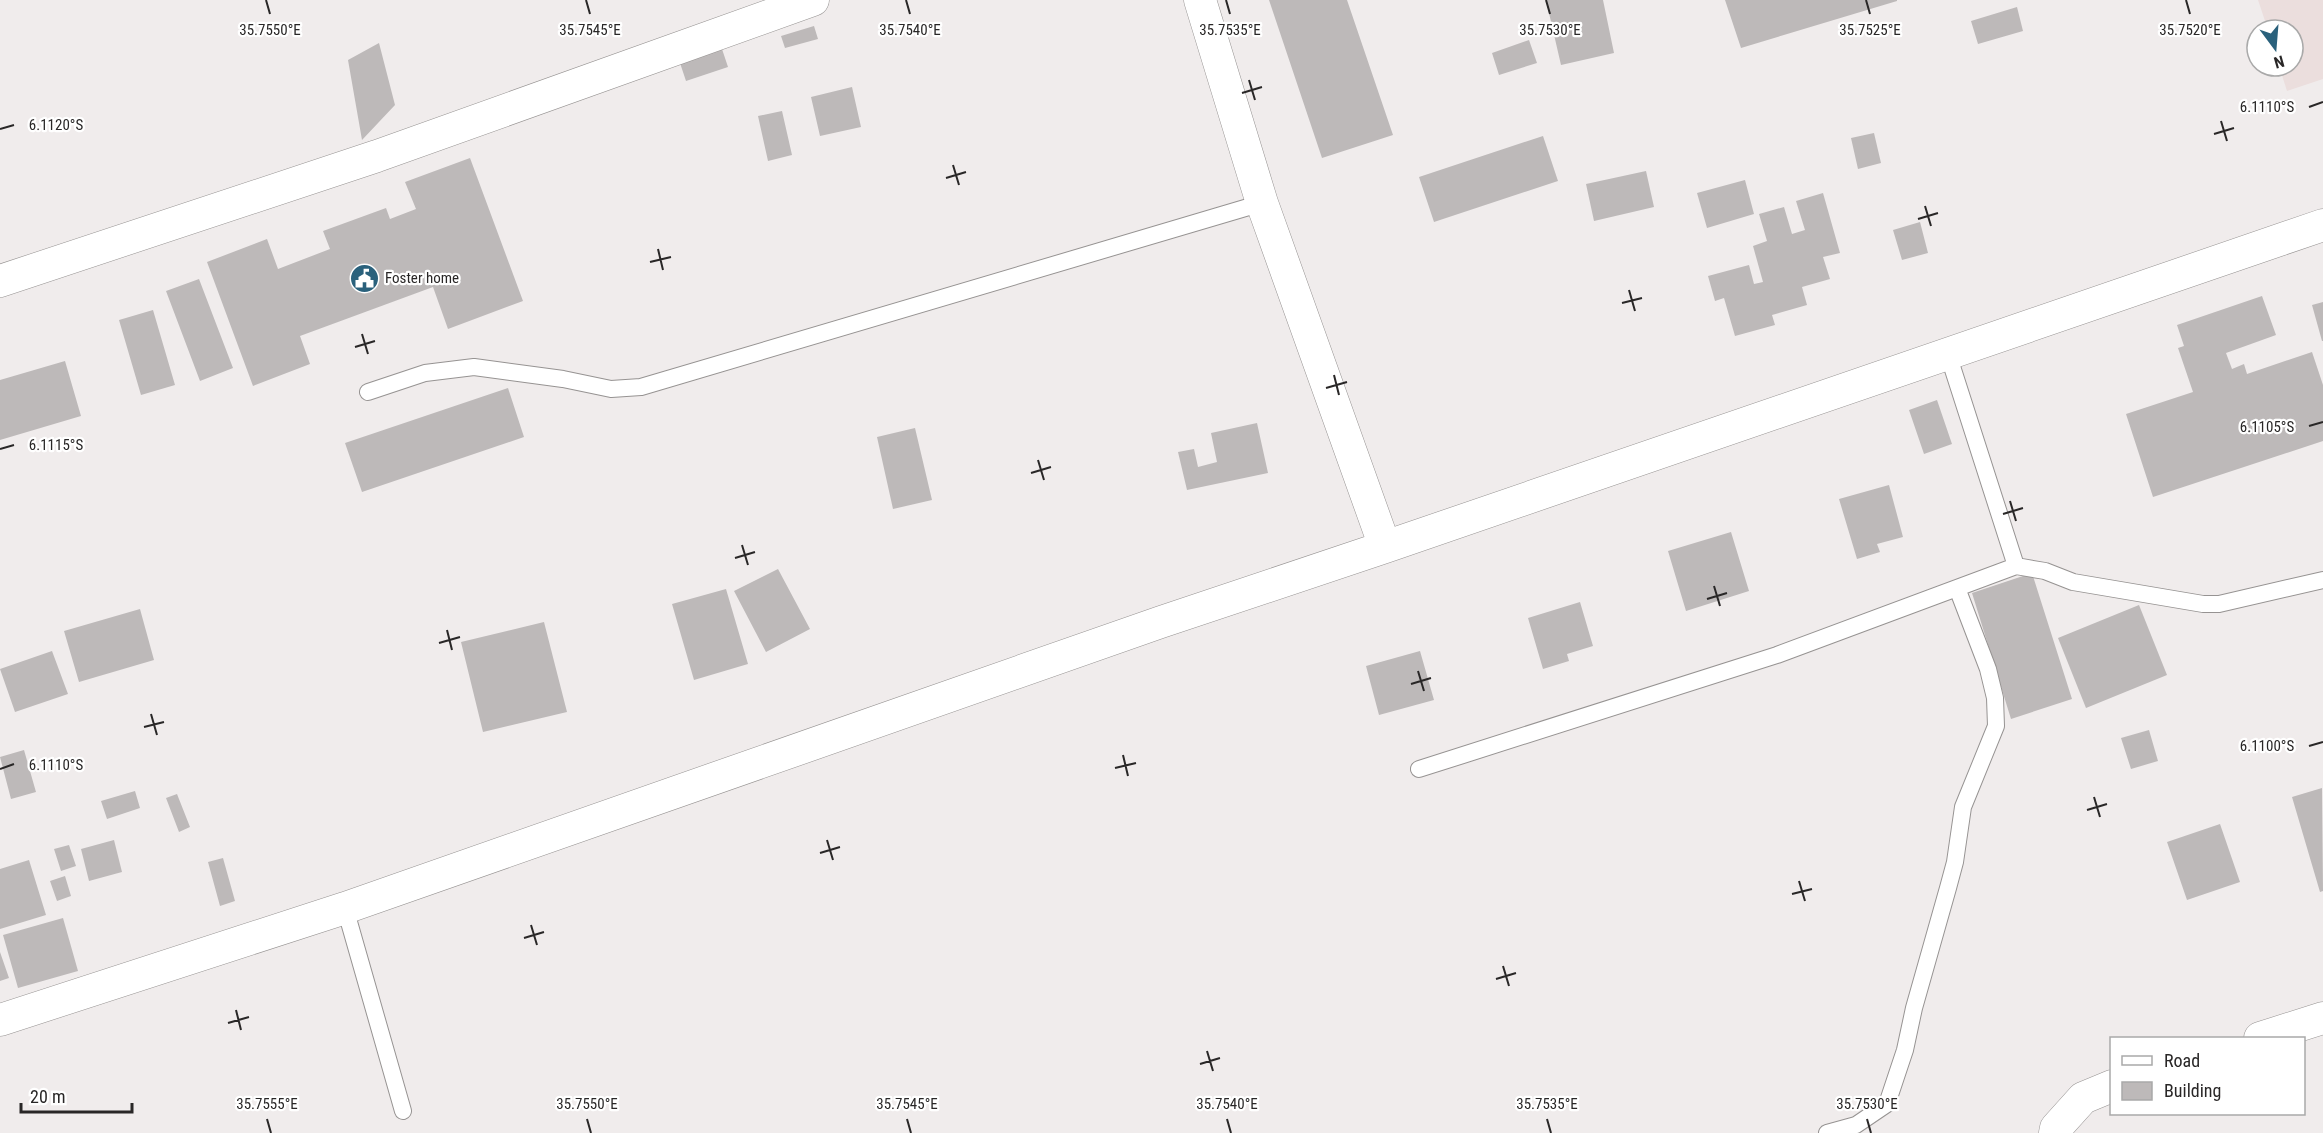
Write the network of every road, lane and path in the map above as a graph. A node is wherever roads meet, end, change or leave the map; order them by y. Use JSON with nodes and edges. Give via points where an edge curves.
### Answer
{"nodes":[{"id":1,"x":813,"y":0,"type":"edge"},
{"id":2,"x":1200,"y":0,"type":"edge"},
{"id":3,"x":1262,"y":203,"type":"junction"},
{"id":4,"x":2323,"y":225,"type":"edge"},
{"id":5,"x":0,"y":281,"type":"edge"},
{"id":6,"x":1948,"y":354,"type":"junction"},
{"id":7,"x":368,"y":392,"type":"dead end"},
{"id":8,"x":1386,"y":547,"type":"junction"},
{"id":9,"x":2016,"y":566,"type":"junction"},
{"id":10,"x":2323,"y":580,"type":"edge"},
{"id":11,"x":1957,"y":588,"type":"junction"},
{"id":12,"x":1419,"y":769,"type":"dead end"},
{"id":13,"x":345,"y":908,"type":"junction"},
{"id":14,"x":2323,"y":1018,"type":"edge"},
{"id":15,"x":0,"y":1020,"type":"edge"},
{"id":16,"x":2263,"y":1037,"type":"edge"},
{"id":17,"x":2110,"y":1087,"type":"edge"},
{"id":18,"x":403,"y":1111,"type":"dead end"},
{"id":19,"x":1827,"y":1133,"type":"edge"},
{"id":20,"x":2055,"y":1133,"type":"edge"}],
"edges":[{"from":1,"to":5,"type":"street","via":[[377,156]]},
{"from":2,"to":3,"type":"street"},
{"from":3,"to":7,"type":"lane","via":[[641,387],[611,389],[474,367],[425,373]]},
{"from":3,"to":8,"type":"street"},
{"from":4,"to":6,"type":"street"},
{"from":6,"to":8,"type":"street"},
{"from":6,"to":9,"type":"lane"},
{"from":8,"to":13,"type":"street"},
{"from":9,"to":10,"type":"lane","via":[[2045,571],[2073,582],[2203,604],[2219,604]]},
{"from":9,"to":11,"type":"lane"},
{"from":11,"to":12,"type":"lane","via":[[1777,655]]},
{"from":11,"to":19,"type":"lane","via":[[1988,669],[1996,726],[1963,807],[1955,862],[1887,1104],[1856,1125]]},
{"from":13,"to":15,"type":"street"},
{"from":13,"to":18,"type":"lane"},
{"from":14,"to":16,"type":"street"},
{"from":17,"to":20,"type":"street","via":[[2083,1098]]}]}
